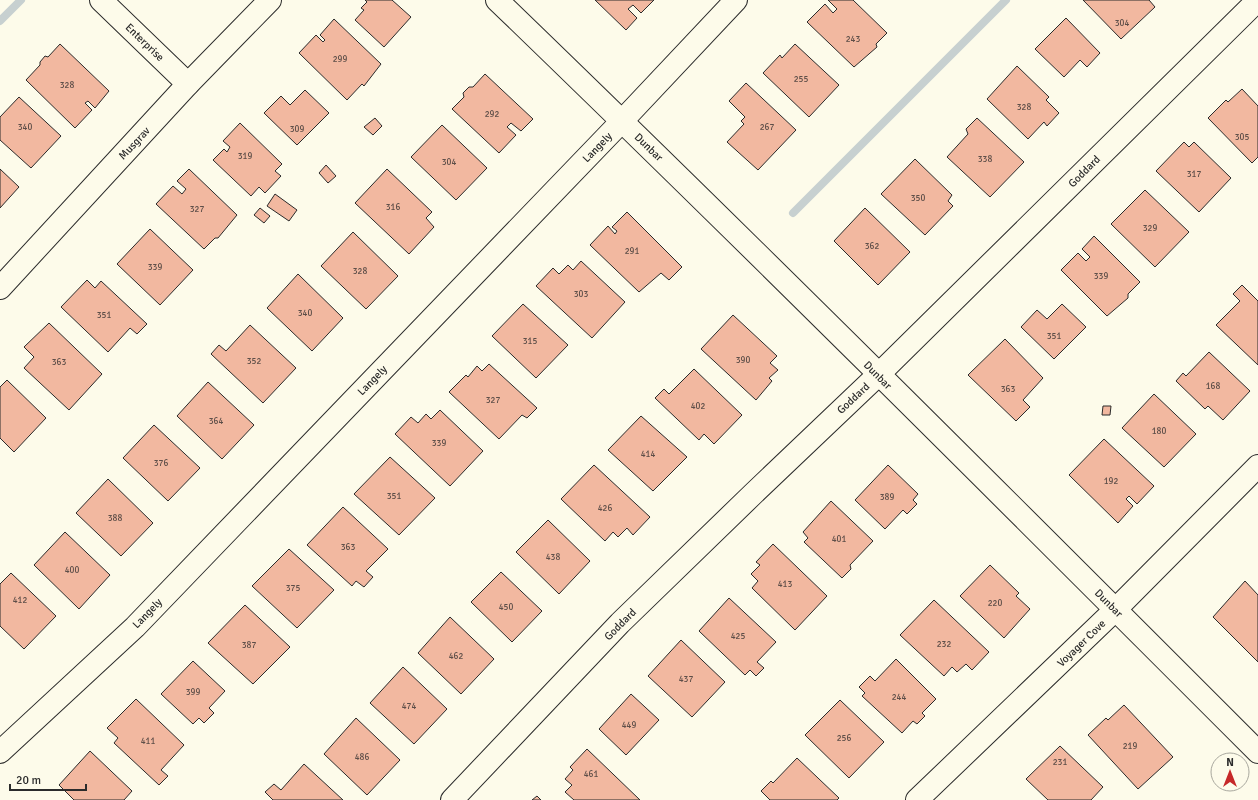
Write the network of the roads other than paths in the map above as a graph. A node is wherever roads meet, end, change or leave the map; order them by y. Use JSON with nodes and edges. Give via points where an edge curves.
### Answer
{"nodes":[{"id":1,"x":101,"y":0,"type":"edge"},
{"id":2,"x":270,"y":0,"type":"edge"},
{"id":3,"x":497,"y":0,"type":"edge"},
{"id":4,"x":736,"y":0,"type":"edge"},
{"id":5,"x":1258,"y":0,"type":"edge"},
{"id":6,"x":188,"y":84,"type":"junction"},
{"id":7,"x":622,"y":121,"type":"junction"},
{"id":8,"x":0,"y":288,"type":"edge"},
{"id":9,"x":878,"y":375,"type":"junction"},
{"id":10,"x":1258,"y":466,"type":"edge"},
{"id":11,"x":1116,"y":610,"type":"junction"},
{"id":12,"x":0,"y":752,"type":"edge"},
{"id":13,"x":1258,"y":752,"type":"edge"},
{"id":14,"x":452,"y":800,"type":"edge"},
{"id":15,"x":917,"y":800,"type":"edge"}],
"edges":[{"from":1,"to":6,"type":"street","name":"Enterprise"},
{"from":2,"to":6,"type":"street","name":"Musgrav"},
{"from":3,"to":7,"type":"street","name":"Dunbar"},
{"from":4,"to":7,"type":"street","name":"Langely"},
{"from":5,"to":9,"type":"street","name":"Goddard"},
{"from":6,"to":8,"type":"street","name":"Musgrav"},
{"from":7,"to":9,"type":"street","name":"Dunbar","via":[[740,235]]},
{"from":7,"to":12,"type":"street","name":"Langely","via":[[135,627]]},
{"from":9,"to":11,"type":"street","name":"Dunbar"},
{"from":9,"to":14,"type":"street","name":"Goddard","via":[[620,623]]},
{"from":10,"to":11,"type":"street","name":"Voyager Cove"},
{"from":11,"to":13,"type":"street","name":"Dunbar"},
{"from":11,"to":15,"type":"street","name":"Voyager Cove"}]}
